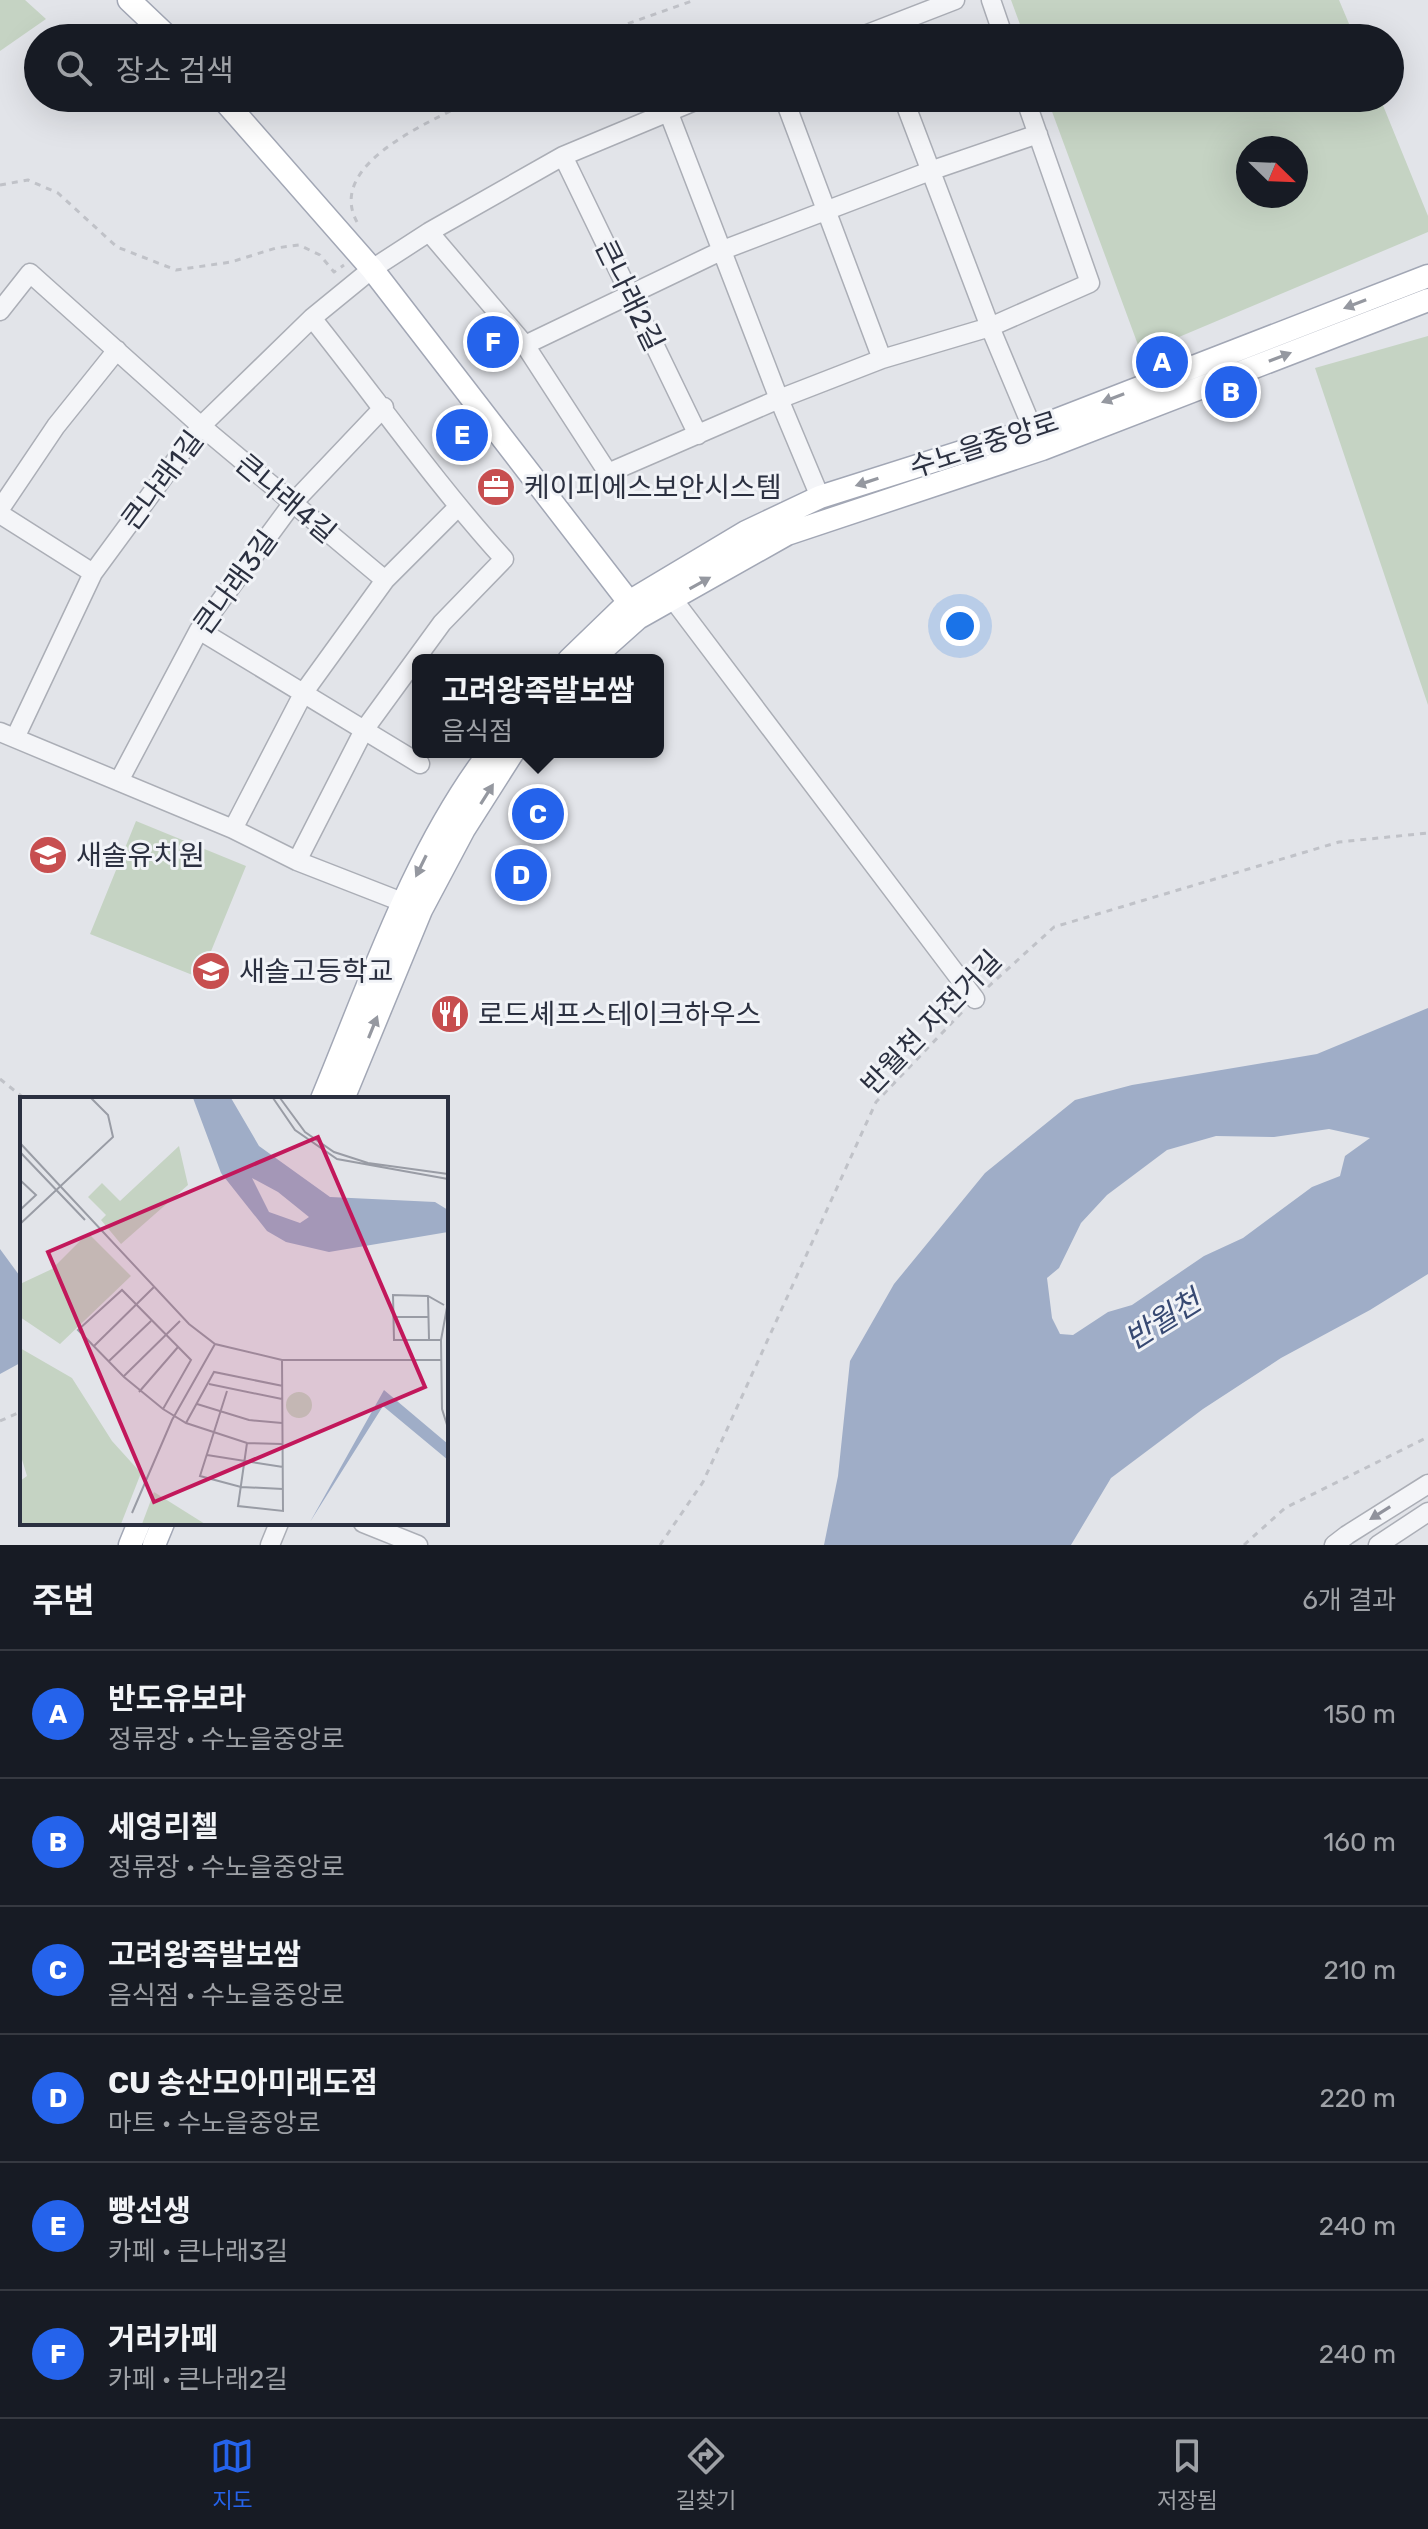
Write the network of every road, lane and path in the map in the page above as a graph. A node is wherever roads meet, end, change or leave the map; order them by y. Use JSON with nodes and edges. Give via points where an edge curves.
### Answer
{"nodes":[{"id":1,"x":129,"y":0,"type":"edge"},
{"id":2,"x":695,"y":0,"type":"edge"},
{"id":3,"x":955,"y":0,"type":"edge"},
{"id":4,"x":991,"y":0,"type":"edge"},
{"id":5,"x":154,"y":24,"type":"edge"},
{"id":6,"x":627,"y":24,"type":"edge"},
{"id":7,"x":902,"y":24,"type":"edge"},
{"id":8,"x":999,"y":24,"type":"edge"},
{"id":9,"x":234,"y":112,"type":"edge"},
{"id":10,"x":450,"y":112,"type":"edge"},
{"id":11,"x":666,"y":112,"type":"edge"},
{"id":12,"x":668,"y":112,"type":"edge"},
{"id":13,"x":789,"y":112,"type":"edge"},
{"id":14,"x":908,"y":112,"type":"edge"},
{"id":15,"x":1030,"y":112,"type":"edge"},
{"id":16,"x":1038,"y":134,"type":"junction"},
{"id":17,"x":563,"y":156,"type":"junction"},
{"id":18,"x":930,"y":171,"type":"junction"},
{"id":19,"x":0,"y":185,"type":"edge"},
{"id":20,"x":825,"y":212,"type":"junction"},
{"id":21,"x":362,"y":230,"type":"dead end"},
{"id":22,"x":429,"y":232,"type":"junction"},
{"id":23,"x":723,"y":250,"type":"junction"},
{"id":24,"x":366,"y":261,"type":"junction"},
{"id":25,"x":1428,"y":276,"type":"edge"},
{"id":26,"x":628,"y":293,"type":"junction"},
{"id":27,"x":1428,"y":300,"type":"edge"},
{"id":28,"x":0,"y":311,"type":"edge"},
{"id":29,"x":312,"y":318,"type":"junction"},
{"id":30,"x":990,"y":327,"type":"junction"},
{"id":31,"x":525,"y":345,"type":"junction"},
{"id":32,"x":117,"y":350,"type":"junction"},
{"id":33,"x":882,"y":359,"type":"junction"},
{"id":34,"x":779,"y":399,"type":"junction"},
{"id":35,"x":384,"y":407,"type":"junction"},
{"id":36,"x":201,"y":426,"type":"junction"},
{"id":37,"x":698,"y":435,"type":"junction"},
{"id":38,"x":1037,"y":439,"type":"junction"},
{"id":39,"x":820,"y":497,"type":"junction"},
{"id":40,"x":292,"y":504,"type":"junction"},
{"id":41,"x":457,"y":508,"type":"junction"},
{"id":42,"x":0,"y":511,"type":"edge"},
{"id":43,"x":93,"y":573,"type":"junction"},
{"id":44,"x":385,"y":580,"type":"junction"},
{"id":45,"x":668,"y":591,"type":"junction"},
{"id":46,"x":634,"y":610,"type":"junction"},
{"id":47,"x":199,"y":630,"type":"junction"},
{"id":48,"x":419,"y":654,"type":"edge"},
{"id":49,"x":577,"y":654,"type":"edge"},
{"id":50,"x":596,"y":654,"type":"edge"},
{"id":51,"x":412,"y":664,"type":"edge"},
{"id":52,"x":304,"y":692,"type":"junction"},
{"id":53,"x":364,"y":730,"type":"junction"},
{"id":54,"x":7,"y":735,"type":"edge"},
{"id":55,"x":485,"y":758,"type":"edge"},
{"id":56,"x":509,"y":758,"type":"edge"},
{"id":57,"x":420,"y":764,"type":"dead end"},
{"id":58,"x":119,"y":781,"type":"junction"},
{"id":59,"x":233,"y":829,"type":"junction"},
{"id":60,"x":1428,"y":833,"type":"edge"},
{"id":61,"x":297,"y":861,"type":"junction"},
{"id":62,"x":413,"y":906,"type":"junction"},
{"id":63,"x":975,"y":999,"type":"junction"},
{"id":64,"x":0,"y":1079,"type":"edge"},
{"id":65,"x":22,"y":1097,"type":"edge"},
{"id":66,"x":323,"y":1097,"type":"edge"},
{"id":67,"x":344,"y":1097,"type":"edge"},
{"id":68,"x":20,"y":1412,"type":"edge"},
{"id":69,"x":0,"y":1421,"type":"edge"},
{"id":70,"x":1428,"y":1437,"type":"edge"},
{"id":71,"x":1428,"y":1484,"type":"edge"},
{"id":72,"x":1428,"y":1512,"type":"edge"},
{"id":73,"x":138,"y":1525,"type":"edge"},
{"id":74,"x":162,"y":1525,"type":"edge"},
{"id":75,"x":278,"y":1525,"type":"edge"},
{"id":76,"x":367,"y":1525,"type":"edge"},
{"id":77,"x":406,"y":1543,"type":"edge"},
{"id":78,"x":130,"y":1545,"type":"edge"},
{"id":79,"x":154,"y":1545,"type":"edge"},
{"id":80,"x":270,"y":1545,"type":"edge"},
{"id":81,"x":660,"y":1545,"type":"edge"},
{"id":82,"x":1244,"y":1545,"type":"edge"},
{"id":83,"x":1334,"y":1545,"type":"edge"},
{"id":84,"x":1378,"y":1545,"type":"edge"}],
"edges":[{"from":1,"to":5,"type":"main road"},
{"from":2,"to":6,"type":"path"},
{"from":3,"to":7,"type":"street"},
{"from":4,"to":8,"type":"street"},
{"from":9,"to":24,"type":"main road"},
{"from":10,"to":21,"type":"path","via":[[394,141],[357,176],[354,217]]},
{"from":11,"to":17,"type":"street"},
{"from":12,"to":23,"type":"street"},
{"from":13,"to":20,"type":"street"},
{"from":14,"to":18,"type":"street"},
{"from":15,"to":16,"type":"street"},
{"from":16,"to":18,"type":"street"},
{"from":16,"to":30,"type":"street","via":[[1090,283]]},
{"from":17,"to":22,"type":"street"},
{"from":17,"to":26,"type":"street","name":"큰나래2길"},
{"from":18,"to":20,"type":"street"},
{"from":18,"to":30,"type":"street"},
{"from":19,"to":24,"type":"path","via":[[28,180],[58,193],[117,247],[176,270],[299,245],[320,255],[334,272]]},
{"from":20,"to":23,"type":"street"},
{"from":20,"to":33,"type":"street"},
{"from":22,"to":24,"type":"street"},
{"from":22,"to":31,"type":"street"},
{"from":23,"to":26,"type":"street"},
{"from":23,"to":34,"type":"street"},
{"from":24,"to":29,"type":"street","name":"큰나래1길"},
{"from":24,"to":46,"type":"main road"},
{"from":25,"to":38,"type":"main road","name":"수노을중앙로","one_way":true},
{"from":26,"to":31,"type":"street"},
{"from":26,"to":37,"type":"street","name":"큰나래2길"},
{"from":38,"to":27,"type":"main road","name":"수노을중앙로","one_way":true},
{"from":28,"to":32,"type":"street","name":"큰나래4길","via":[[30,273]]},
{"from":29,"to":35,"type":"street"},
{"from":29,"to":36,"type":"street","name":"큰나래1길"},
{"from":30,"to":33,"type":"street"},
{"from":30,"to":38,"type":"street"},
{"from":31,"to":37,"type":"street","via":[[608,473]]},
{"from":32,"to":36,"type":"street","name":"큰나래4길"},
{"from":32,"to":42,"type":"street","via":[[56,426]]},
{"from":33,"to":34,"type":"street"},
{"from":34,"to":37,"type":"street"},
{"from":34,"to":39,"type":"street"},
{"from":35,"to":40,"type":"street","name":"큰나래3길"},
{"from":35,"to":41,"type":"street"},
{"from":36,"to":40,"type":"street","name":"큰나래4길"},
{"from":36,"to":43,"type":"street","name":"큰나래1길"},
{"from":38,"to":39,"type":"main road","name":"수노을중앙로","one_way":true},
{"from":45,"to":38,"type":"main road","name":"수노을중앙로","one_way":true,"via":[[787,534]]},
{"from":39,"to":45,"type":"main road","name":"수노을중앙로","via":[[746,532]]},
{"from":40,"to":44,"type":"street","name":"큰나래4길"},
{"from":40,"to":47,"type":"street","name":"큰나래3길"},
{"from":41,"to":44,"type":"street"},
{"from":41,"to":48,"type":"street","via":[[504,559]]},
{"from":42,"to":43,"type":"street"},
{"from":43,"to":54,"type":"street","name":"큰나래1길"},
{"from":44,"to":52,"type":"street"},
{"from":45,"to":46,"type":"main road","name":"수노을중앙로"},
{"from":45,"to":63,"type":"street"},
{"from":46,"to":49,"type":"main road","name":"수노을중앙로"},
{"from":46,"to":50,"type":"main road","name":"수노을중앙로"},
{"from":47,"to":52,"type":"street"},
{"from":47,"to":58,"type":"street","name":"큰나래3길"},
{"from":51,"to":53,"type":"street"},
{"from":52,"to":53,"type":"street"},
{"from":52,"to":59,"type":"street"},
{"from":53,"to":57,"type":"street"},
{"from":53,"to":61,"type":"street"},
{"from":54,"to":58,"type":"street"},
{"from":55,"to":62,"type":"main road","one_way":true,"via":[[420,866]]},
{"from":62,"to":56,"type":"main road","one_way":true},
{"from":58,"to":59,"type":"street"},
{"from":59,"to":61,"type":"street"},
{"from":60,"to":63,"type":"path","name":"반월천 자전거길","via":[[1339,842],[1054,927]]},
{"from":61,"to":62,"type":"street"},
{"from":62,"to":66,"type":"main road"},
{"from":67,"to":62,"type":"main road","one_way":true},
{"from":63,"to":81,"type":"path","name":"반월천 자전거길","via":[[876,1102],[703,1482]]},
{"from":64,"to":65,"type":"path"},
{"from":68,"to":69,"type":"path"},
{"from":70,"to":82,"type":"path","via":[[1285,1508]]},
{"from":71,"to":83,"type":"street","one_way":true},
{"from":72,"to":84,"type":"street"},
{"from":73,"to":78,"type":"main road"},
{"from":74,"to":79,"type":"main road"},
{"from":75,"to":80,"type":"street"},
{"from":76,"to":77,"type":"street"}]}
